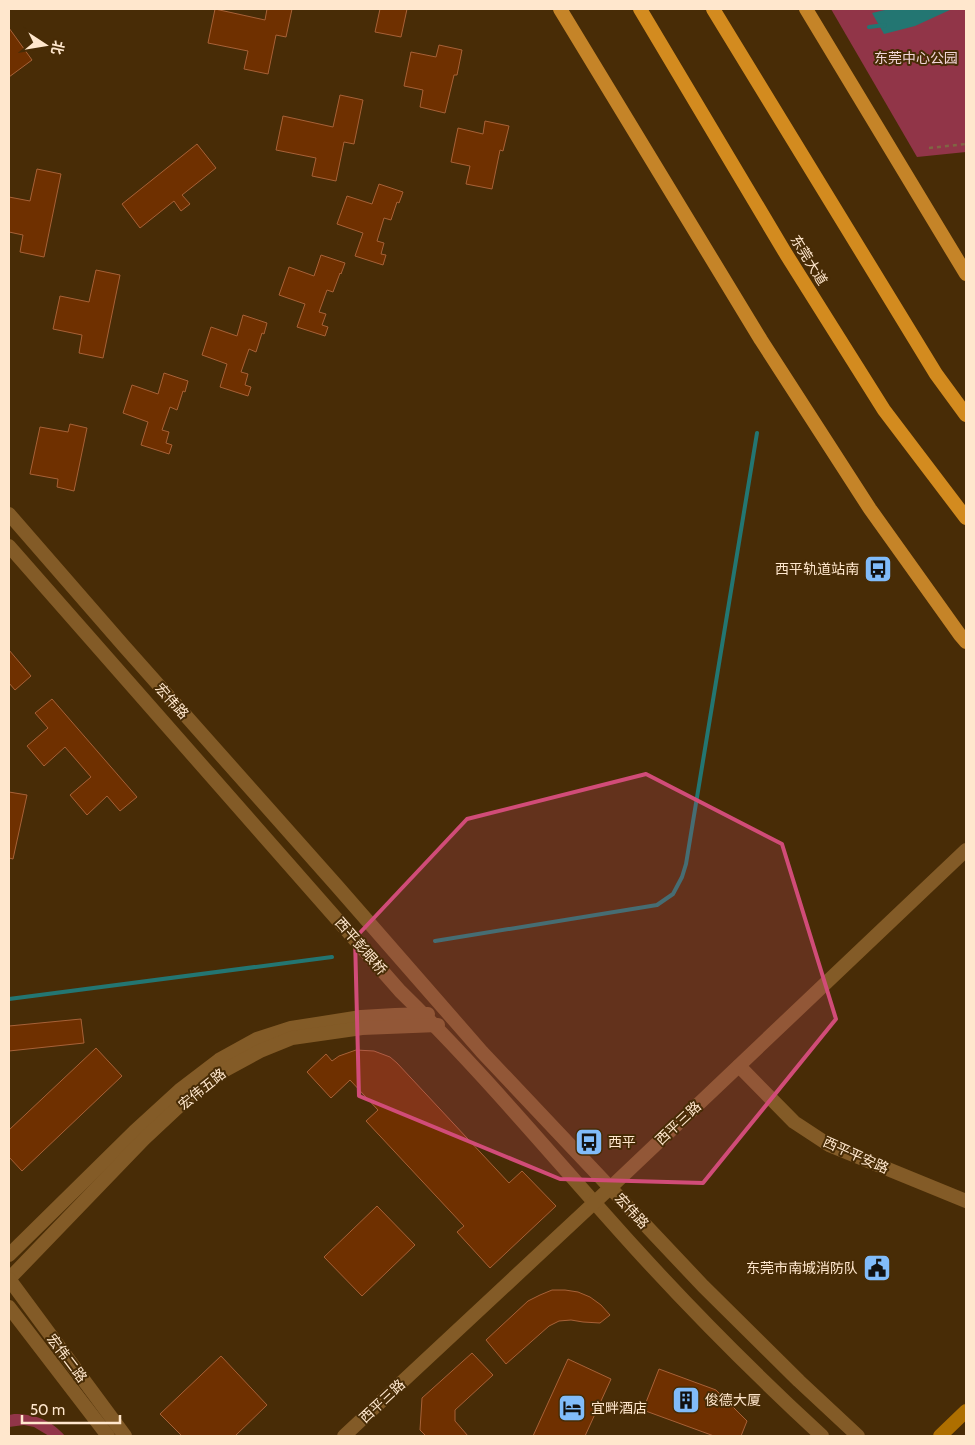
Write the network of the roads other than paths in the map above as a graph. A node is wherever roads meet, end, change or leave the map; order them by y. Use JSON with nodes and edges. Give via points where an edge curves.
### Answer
{"nodes":[{"id":1,"x":560,"y":9,"type":"edge"},
{"id":2,"x":640,"y":9,"type":"edge"},
{"id":3,"x":712,"y":9,"type":"edge"},
{"id":4,"x":806,"y":9,"type":"edge"},
{"id":5,"x":966,"y":274,"type":"edge"},
{"id":6,"x":966,"y":415,"type":"edge"},
{"id":7,"x":9,"y":514,"type":"edge"},
{"id":8,"x":966,"y":518,"type":"edge"},
{"id":9,"x":9,"y":546,"type":"edge"},
{"id":10,"x":966,"y":642,"type":"edge"},
{"id":11,"x":966,"y":850,"type":"edge"},
{"id":12,"x":338,"y":886,"type":"joint"},
{"id":13,"x":321,"y":900,"type":"joint"},
{"id":14,"x":416,"y":977,"type":"joint"},
{"id":15,"x":400,"y":991,"type":"joint"},
{"id":16,"x":424,"y":1014,"type":"junction"},
{"id":17,"x":453,"y":1019,"type":"junction"},
{"id":18,"x":434,"y":1025,"type":"junction"},
{"id":19,"x":738,"y":1066,"type":"junction"},
{"id":20,"x":610,"y":1188,"type":"junction"},
{"id":21,"x":966,"y":1201,"type":"edge"},
{"id":22,"x":594,"y":1202,"type":"junction"},
{"id":23,"x":9,"y":1255,"type":"edge"},
{"id":24,"x":9,"y":1279,"type":"edge"},
{"id":25,"x":9,"y":1307,"type":"edge"},
{"id":26,"x":966,"y":1411,"type":"edge"},
{"id":27,"x":108,"y":1436,"type":"edge"},
{"id":28,"x":126,"y":1436,"type":"edge"},
{"id":29,"x":344,"y":1436,"type":"edge"},
{"id":30,"x":822,"y":1436,"type":"edge"},
{"id":31,"x":858,"y":1436,"type":"edge"},
{"id":32,"x":940,"y":1436,"type":"edge"}],
"edges":[{"from":1,"to":10,"type":"main road","via":[[760,340],[870,509]]},
{"from":2,"to":8,"type":"highway","name":"东莞大道","via":[[786,254],[884,410]]},
{"from":3,"to":6,"type":"highway","via":[[930,366]]},
{"from":4,"to":5,"type":"main road"},
{"from":7,"to":12,"type":"street","name":"宏伟路"},
{"from":9,"to":13,"type":"street","name":"宏伟路"},
{"from":11,"to":19,"type":"street","name":"西平三路"},
{"from":12,"to":14,"type":"street","name":"西平彭眼桥"},
{"from":13,"to":15,"type":"street","name":"西平彭眼桥"},
{"from":14,"to":17,"type":"street","name":"宏伟路"},
{"from":15,"to":16,"type":"street","name":"宏伟路"},
{"from":16,"to":17,"type":"street","name":"宏伟五路"},
{"from":16,"to":18,"type":"street","name":"宏伟路"},
{"from":16,"to":23,"type":"street","name":"宏伟五路","via":[[360,1017],[290,1028],[258,1039],[219,1060],[134,1132]]},
{"from":17,"to":18,"type":"street","name":"宏伟五路"},
{"from":17,"to":20,"type":"street","name":"宏伟路"},
{"from":18,"to":22,"type":"street","name":"宏伟路"},
{"from":18,"to":24,"type":"street","name":"宏伟五路","via":[[362,1028],[292,1038],[224,1070],[190,1096],[144,1139]]},
{"from":19,"to":20,"type":"street","name":"西平三路"},
{"from":19,"to":21,"type":"street","name":"西平平安路","via":[[794,1122],[829,1145]]},
{"from":20,"to":22,"type":"street","name":"西平三路"},
{"from":20,"to":31,"type":"street","name":"宏伟路","via":[[799,1382]]},
{"from":22,"to":29,"type":"street","name":"西平三路"},
{"from":22,"to":30,"type":"street","name":"宏伟路","via":[[718,1336]]},
{"from":24,"to":28,"type":"street","name":"宏伟二路"},
{"from":25,"to":27,"type":"street","name":"宏伟二路"},
{"from":26,"to":32,"type":"main road"}]}
